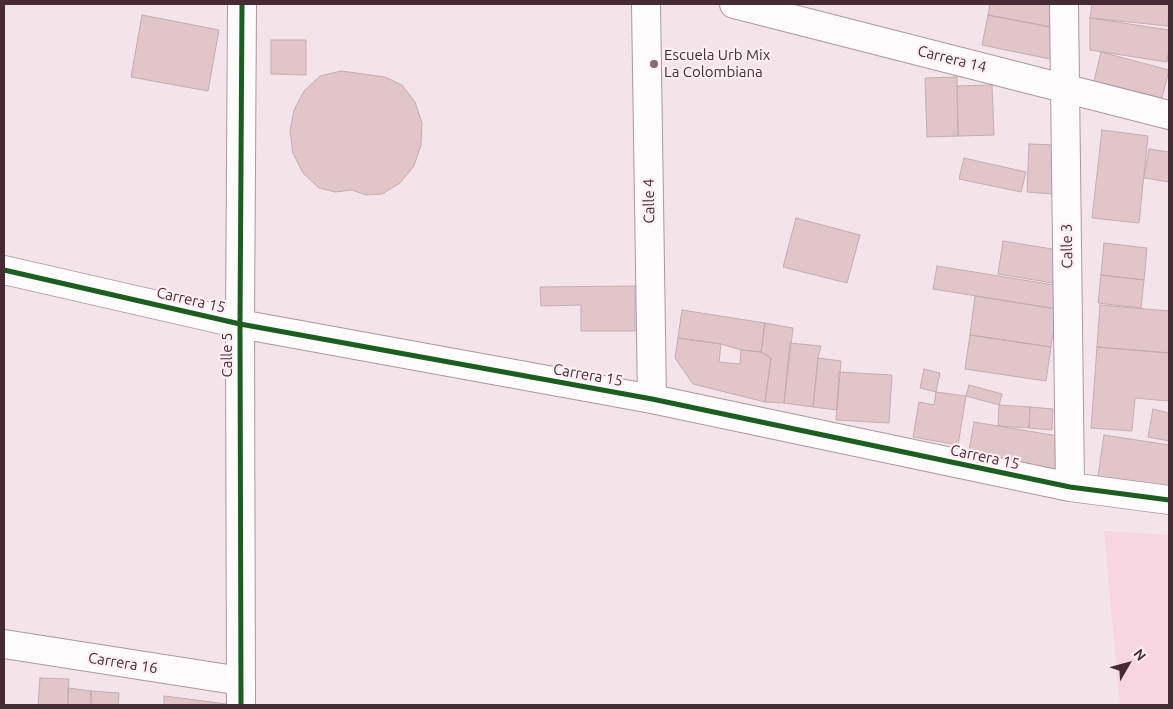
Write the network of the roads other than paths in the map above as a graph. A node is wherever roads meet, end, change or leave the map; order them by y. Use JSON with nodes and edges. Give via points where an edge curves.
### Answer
{"nodes":[{"id":1,"x":242,"y":4,"type":"edge"},
{"id":2,"x":646,"y":4,"type":"edge"},
{"id":3,"x":734,"y":4,"type":"edge"},
{"id":4,"x":1064,"y":4,"type":"edge"},
{"id":5,"x":1066,"y":88,"type":"junction"},
{"id":6,"x":1169,"y":115,"type":"edge"},
{"id":7,"x":4,"y":270,"type":"edge"},
{"id":8,"x":240,"y":324,"type":"junction"},
{"id":9,"x":652,"y":399,"type":"junction"},
{"id":10,"x":1070,"y":487,"type":"junction"},
{"id":11,"x":1169,"y":500,"type":"edge"},
{"id":12,"x":4,"y":644,"type":"edge"},
{"id":13,"x":241,"y":693,"type":"edge"}],
"edges":[{"from":1,"to":8,"type":"street","name":"Calle 5"},
{"from":2,"to":9,"type":"street","name":"Calle 4"},
{"from":3,"to":5,"type":"street","name":"Carrera 14"},
{"from":4,"to":5,"type":"street","name":"Calle 3"},
{"from":5,"to":6,"type":"street","name":"Carrera 14"},
{"from":5,"to":10,"type":"street","name":"Calle 3"},
{"from":7,"to":8,"type":"street","name":"Carrera 15"},
{"from":8,"to":9,"type":"street","name":"Carrera 15"},
{"from":8,"to":13,"type":"street","name":"Calle 5"},
{"from":9,"to":10,"type":"street","name":"Carrera 15"},
{"from":10,"to":11,"type":"street","name":"Carrera 15"},
{"from":12,"to":13,"type":"street","name":"Carrera 16"}]}
